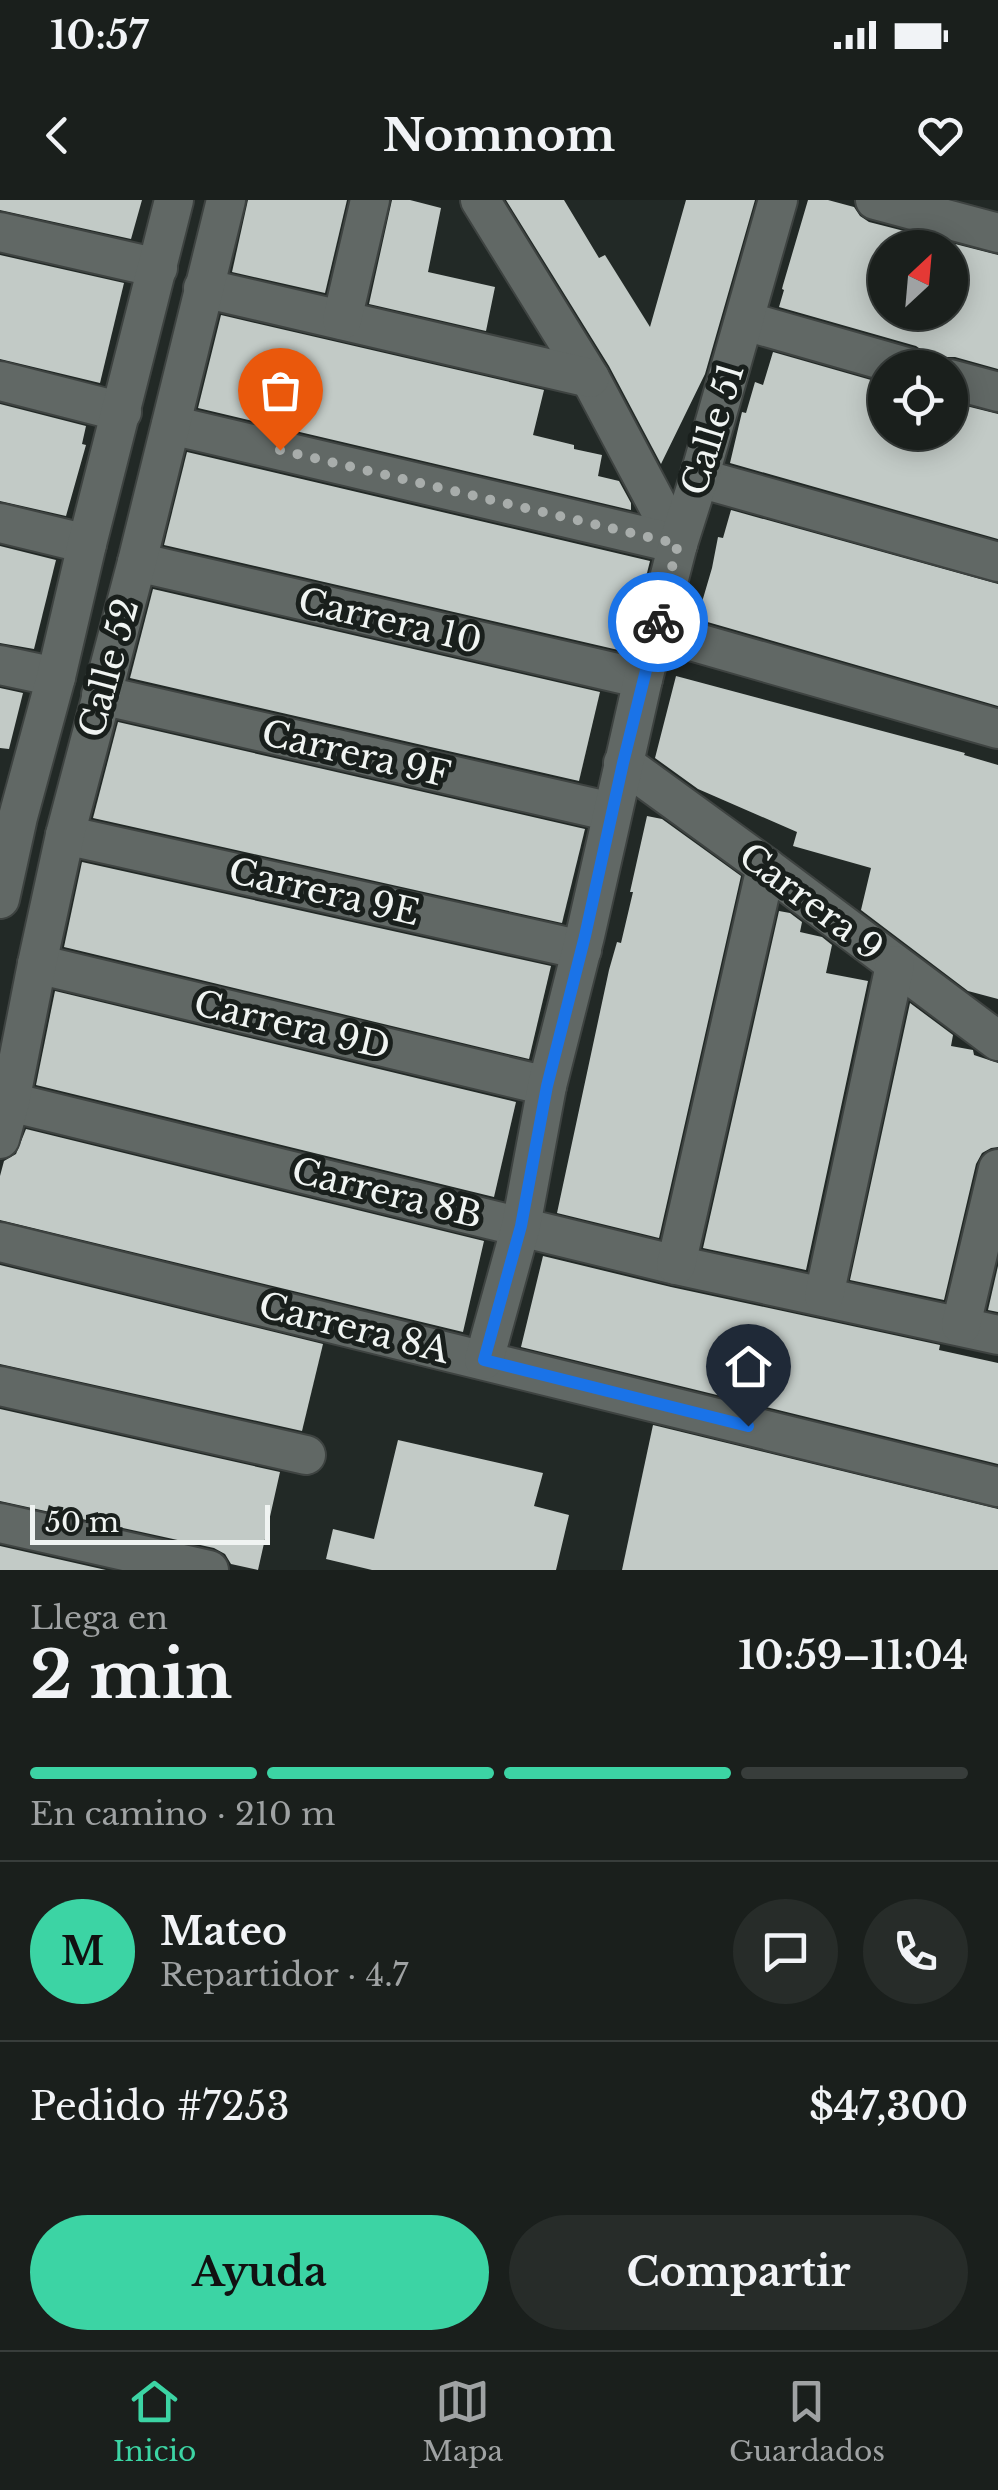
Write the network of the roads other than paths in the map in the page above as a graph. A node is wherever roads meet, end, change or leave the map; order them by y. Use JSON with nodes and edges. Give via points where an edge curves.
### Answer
{"nodes":[{"id":1,"x":174,"y":200,"type":"edge"},
{"id":2,"x":226,"y":200,"type":"edge"},
{"id":3,"x":370,"y":200,"type":"edge"},
{"id":4,"x":480,"y":200,"type":"edge"},
{"id":5,"x":778,"y":200,"type":"edge"},
{"id":6,"x":875,"y":200,"type":"edge"},
{"id":7,"x":0,"y":232,"type":"edge"},
{"id":8,"x":998,"y":233,"type":"edge"},
{"id":9,"x":158,"y":268,"type":"junction"},
{"id":10,"x":203,"y":288,"type":"junction"},
{"id":11,"x":342,"y":320,"type":"junction"},
{"id":12,"x":744,"y":321,"type":"junction"},
{"id":13,"x":868,"y":356,"type":"edge"},
{"id":14,"x":590,"y":378,"type":"junction"},
{"id":15,"x":0,"y":382,"type":"edge"},
{"id":16,"x":968,"y":384,"type":"edge"},
{"id":17,"x":998,"y":392,"type":"edge"},
{"id":18,"x":122,"y":412,"type":"junction"},
{"id":19,"x":171,"y":425,"type":"junction"},
{"id":20,"x":699,"y":478,"type":"junction"},
{"id":21,"x":0,"y":523,"type":"edge"},
{"id":22,"x":87,"y":544,"type":"junction"},
{"id":23,"x":678,"y":544,"type":"junction"},
{"id":24,"x":137,"y":562,"type":"junction"},
{"id":25,"x":998,"y":562,"type":"edge"},
{"id":26,"x":656,"y":630,"type":"junction"},
{"id":27,"x":0,"y":665,"type":"edge"},
{"id":28,"x":56,"y":678,"type":"junction"},
{"id":29,"x":643,"y":679,"type":"junction"},
{"id":30,"x":101,"y":695,"type":"junction"},
{"id":31,"x":998,"y":729,"type":"edge"},
{"id":32,"x":623,"y":763,"type":"junction"},
{"id":33,"x":612,"y":812,"type":"junction"},
{"id":34,"x":9,"y":815,"type":"edge"},
{"id":35,"x":66,"y":835,"type":"junction"},
{"id":36,"x":766,"y":867,"type":"junction"},
{"id":37,"x":0,"y":899,"type":"edge"},
{"id":38,"x":582,"y":950,"type":"junction"},
{"id":39,"x":36,"y":964,"type":"junction"},
{"id":40,"x":895,"y":966,"type":"junction"},
{"id":41,"x":998,"y":1042,"type":"edge"},
{"id":42,"x":547,"y":1086,"type":"junction"},
{"id":43,"x":10,"y":1102,"type":"junction"},
{"id":44,"x":0,"y":1138,"type":"edge"},
{"id":45,"x":998,"y":1169,"type":"edge"},
{"id":46,"x":521,"y":1226,"type":"junction"},
{"id":47,"x":0,"y":1242,"type":"edge"},
{"id":48,"x":676,"y":1265,"type":"junction"},
{"id":49,"x":824,"y":1296,"type":"junction"},
{"id":50,"x":960,"y":1326,"type":"junction"},
{"id":51,"x":998,"y":1335,"type":"edge"},
{"id":52,"x":484,"y":1360,"type":"junction"},
{"id":53,"x":0,"y":1386,"type":"edge"},
{"id":54,"x":306,"y":1455,"type":"dead end"},
{"id":55,"x":998,"y":1487,"type":"edge"},
{"id":56,"x":0,"y":1523,"type":"edge"},
{"id":57,"x":209,"y":1570,"type":"edge"}],
"edges":[{"from":1,"to":9,"type":"street","name":"Calle 52"},
{"from":2,"to":10,"type":"street","name":"Calle 52"},
{"from":3,"to":11,"type":"street"},
{"from":4,"to":14,"type":"street"},
{"from":5,"to":12,"type":"street","name":"Calle 51"},
{"from":6,"to":8,"type":"street"},
{"from":7,"to":9,"type":"street"},
{"from":9,"to":18,"type":"street","name":"Calle 52"},
{"from":10,"to":11,"type":"street"},
{"from":10,"to":19,"type":"street","name":"Calle 52"},
{"from":11,"to":14,"type":"street"},
{"from":12,"to":13,"type":"street"},
{"from":12,"to":20,"type":"street","name":"Calle 51"},
{"from":14,"to":23,"type":"street"},
{"from":15,"to":18,"type":"street"},
{"from":16,"to":17,"type":"street"},
{"from":18,"to":22,"type":"street","name":"Calle 52"},
{"from":19,"to":23,"type":"street"},
{"from":19,"to":24,"type":"street","name":"Calle 52"},
{"from":20,"to":23,"type":"street","name":"Calle 51"},
{"from":20,"to":25,"type":"street"},
{"from":21,"to":22,"type":"street"},
{"from":22,"to":28,"type":"street","name":"Calle 52"},
{"from":23,"to":26,"type":"street","name":"Calle 51"},
{"from":24,"to":29,"type":"street","name":"Carrera 10"},
{"from":24,"to":30,"type":"street","name":"Calle 52"},
{"from":26,"to":29,"type":"street","name":"Calle 51"},
{"from":26,"to":31,"type":"street"},
{"from":27,"to":28,"type":"street"},
{"from":28,"to":34,"type":"street","name":"Calle 52"},
{"from":29,"to":32,"type":"street","name":"Calle 51"},
{"from":30,"to":33,"type":"street","name":"Carrera 9F"},
{"from":30,"to":35,"type":"street","name":"Calle 52"},
{"from":32,"to":33,"type":"street","name":"Calle 51"},
{"from":32,"to":36,"type":"street","name":"Carrera 9"},
{"from":33,"to":38,"type":"street","name":"Calle 51"},
{"from":34,"to":37,"type":"street","name":"Calle 52"},
{"from":35,"to":38,"type":"street","name":"Carrera 9E"},
{"from":35,"to":39,"type":"street","name":"Calle 52"},
{"from":36,"to":40,"type":"street","name":"Carrera 9"},
{"from":36,"to":48,"type":"street"},
{"from":38,"to":42,"type":"street","name":"Calle 51"},
{"from":39,"to":42,"type":"street","name":"Carrera 9D"},
{"from":39,"to":43,"type":"street","name":"Calle 52"},
{"from":40,"to":41,"type":"street","name":"Carrera 9"},
{"from":40,"to":49,"type":"street"},
{"from":42,"to":46,"type":"street","name":"Calle 51"},
{"from":43,"to":44,"type":"street","name":"Calle 52"},
{"from":43,"to":46,"type":"street","name":"Carrera 8B"},
{"from":45,"to":50,"type":"street"},
{"from":46,"to":48,"type":"street","name":"Carrera 8B"},
{"from":46,"to":52,"type":"street","name":"Calle 51"},
{"from":47,"to":52,"type":"street","name":"Carrera 8A"},
{"from":48,"to":49,"type":"street","name":"Carrera 8B"},
{"from":49,"to":50,"type":"street","name":"Carrera 8B"},
{"from":50,"to":51,"type":"street","name":"Carrera 8B"},
{"from":52,"to":55,"type":"street","name":"Carrera 8A"},
{"from":53,"to":54,"type":"street"},
{"from":56,"to":57,"type":"street"}]}
